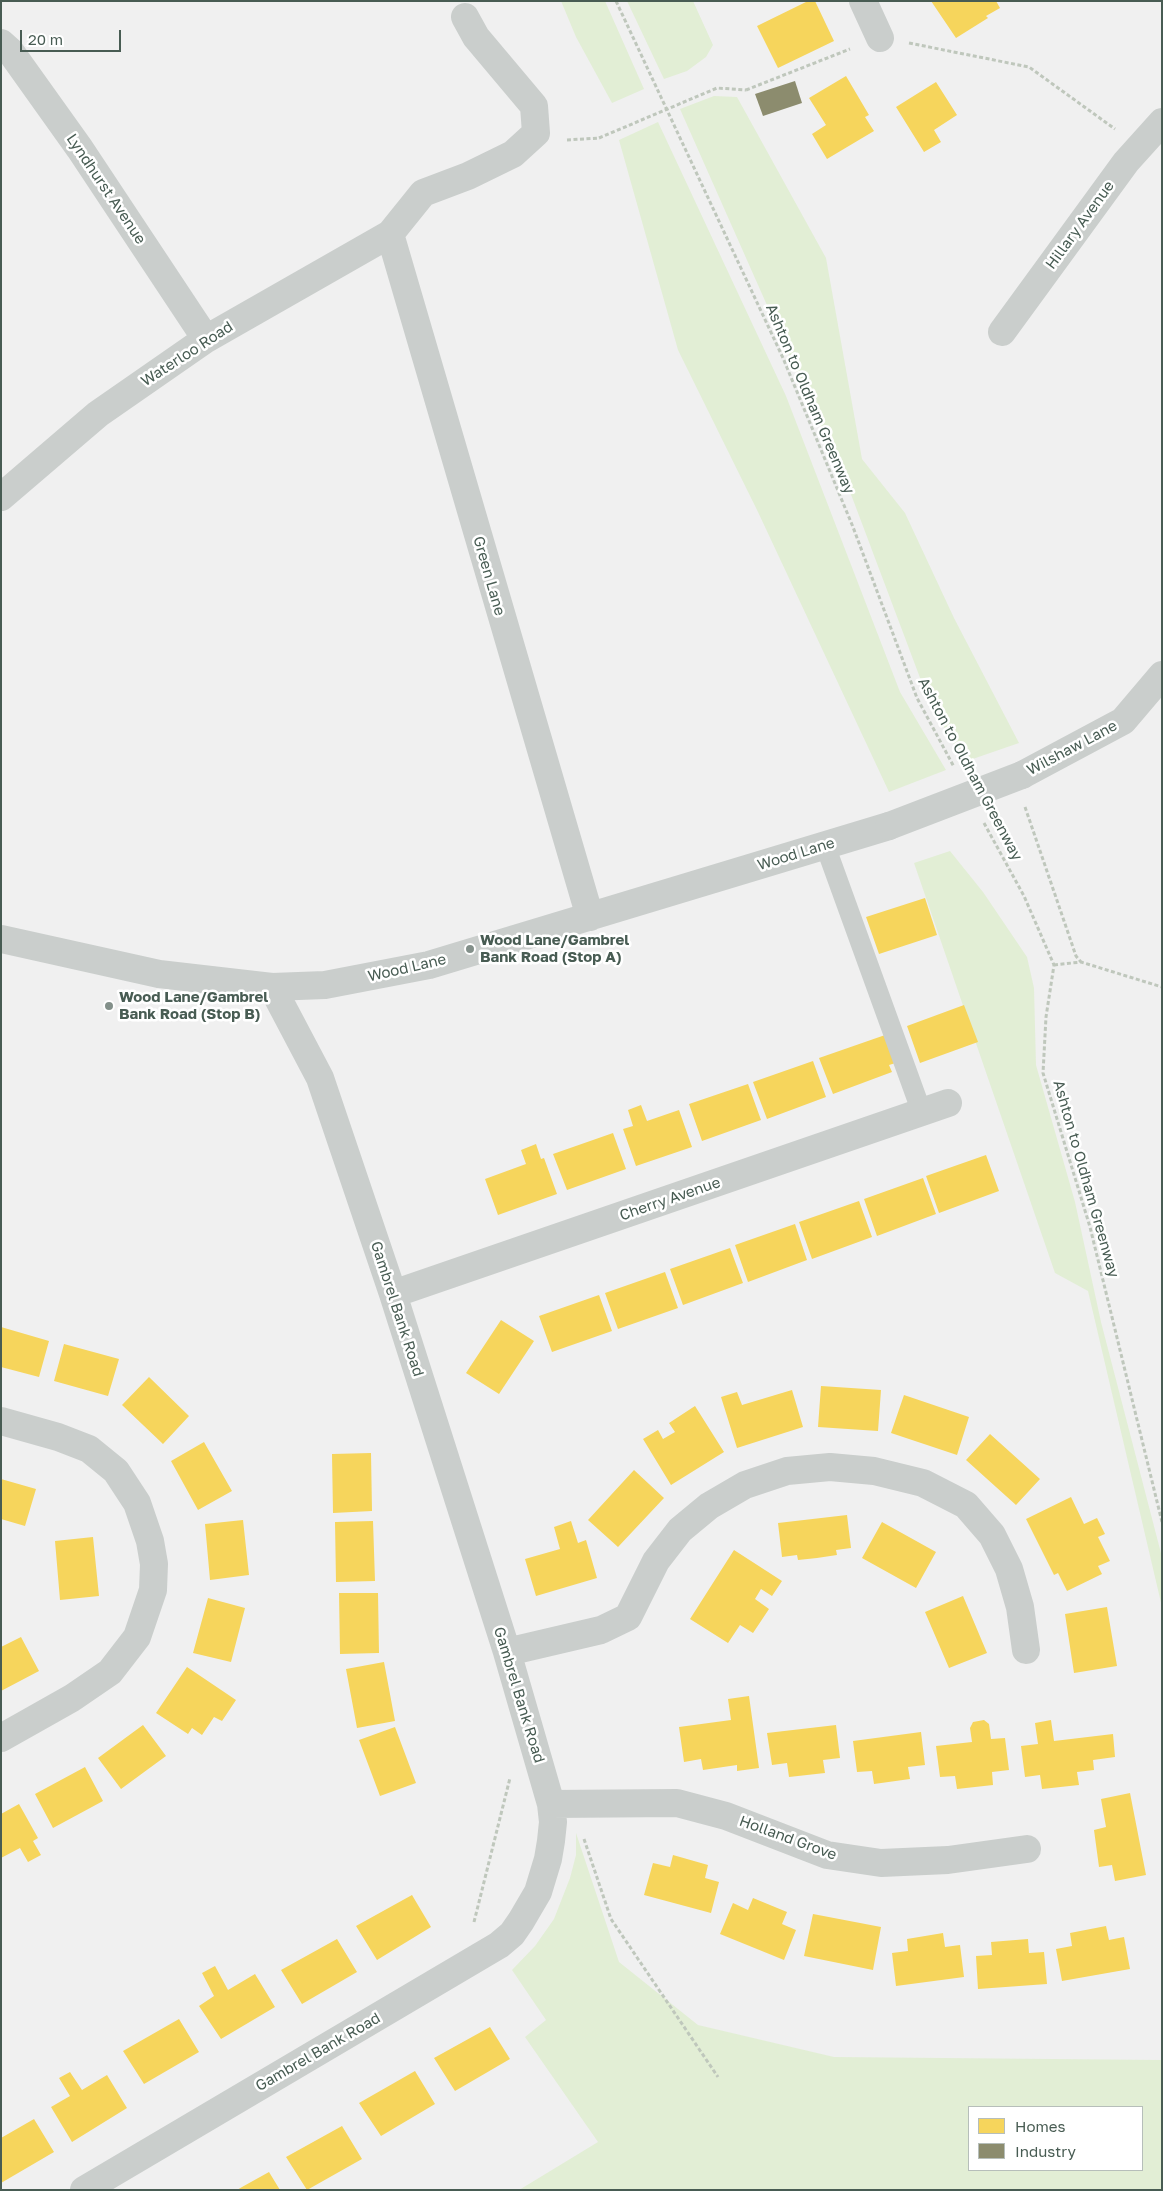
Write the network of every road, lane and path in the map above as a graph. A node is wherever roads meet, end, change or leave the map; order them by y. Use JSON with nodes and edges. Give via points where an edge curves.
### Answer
{"nodes":[{"id":1,"x":616,"y":1,"type":"edge"},
{"id":2,"x":863,"y":1,"type":"edge"},
{"id":3,"x":464,"y":17,"type":"dead end"},
{"id":4,"x":880,"y":38,"type":"junction"},
{"id":5,"x":1,"y":43,"type":"edge"},
{"id":6,"x":1162,"y":122,"type":"edge"},
{"id":7,"x":599,"y":138,"type":"dead end"},
{"id":8,"x":1139,"y":147,"type":"junction"},
{"id":9,"x":390,"y":234,"type":"junction"},
{"id":10,"x":1002,"y":332,"type":"dead end"},
{"id":11,"x":206,"y":339,"type":"junction"},
{"id":12,"x":1,"y":497,"type":"edge"},
{"id":13,"x":1162,"y":675,"type":"edge"},
{"id":14,"x":957,"y":772,"type":"dead end"},
{"id":15,"x":1018,"y":777,"type":"junction"},
{"id":16,"x":984,"y":822,"type":"dead end"},
{"id":17,"x":889,"y":826,"type":"joint"},
{"id":18,"x":825,"y":845,"type":"junction"},
{"id":19,"x":590,"y":917,"type":"junction"},
{"id":20,"x":1,"y":939,"type":"edge"},
{"id":21,"x":1081,"y":962,"type":"junction"},
{"id":22,"x":1054,"y":965,"type":"junction"},
{"id":23,"x":272,"y":987,"type":"junction"},
{"id":24,"x":1162,"y":987,"type":"edge"},
{"id":25,"x":948,"y":1103,"type":"dead end"},
{"id":26,"x":922,"y":1112,"type":"junction"},
{"id":27,"x":393,"y":1294,"type":"junction"},
{"id":28,"x":1,"y":1421,"type":"edge"},
{"id":29,"x":1162,"y":1522,"type":"edge"},
{"id":30,"x":1026,"y":1650,"type":"dead end"},
{"id":31,"x":507,"y":1652,"type":"junction"},
{"id":32,"x":1,"y":1738,"type":"edge"},
{"id":33,"x":537,"y":1756,"type":"junction"},
{"id":34,"x":562,"y":1803,"type":"junction"},
{"id":35,"x":1027,"y":1849,"type":"dead end"},
{"id":36,"x":486,"y":1953,"type":"junction"},
{"id":37,"x":718,"y":2077,"type":"dead end"},
{"id":38,"x":84,"y":2190,"type":"edge"}],
"edges":[{"from":1,"to":14,"type":"path","name":"Ashton to Oldham Greenway","via":[[783,358],[853,527],[917,698]]},
{"from":2,"to":4,"type":"street"},
{"from":3,"to":9,"type":"street","via":[[476,37],[534,106],[536,133],[513,154],[424,193]]},
{"from":4,"to":7,"type":"path","bridge":true,"via":[[746,90],[717,88]]},
{"from":4,"to":8,"type":"path","via":[[1029,67]]},
{"from":5,"to":11,"type":"street","name":"Lyndhurst Avenue","via":[[10,50],[80,149]]},
{"from":6,"to":8,"type":"street","name":"Hillary Avenue"},
{"from":8,"to":10,"type":"street","name":"Hillary Avenue"},
{"from":9,"to":11,"type":"street","name":"Waterloo Road"},
{"from":9,"to":19,"type":"street","name":"Green Lane"},
{"from":11,"to":12,"type":"street","name":"Waterloo Road","via":[[98,414]]},
{"from":13,"to":15,"type":"street","name":"Wilshaw Lane","via":[[1122,722]]},
{"from":15,"to":17,"type":"street","name":"Wilshaw Lane","bridge":true},
{"from":15,"to":21,"type":"path","via":[[1076,956]]},
{"from":16,"to":22,"type":"path","name":"Ashton to Oldham Greenway","via":[[1024,896]]},
{"from":17,"to":18,"type":"street","name":"Wood Lane"},
{"from":18,"to":19,"type":"street","name":"Wood Lane"},
{"from":18,"to":26,"type":"lane"},
{"from":19,"to":23,"type":"street","name":"Wood Lane","via":[[429,964],[325,985]]},
{"from":20,"to":23,"type":"street","name":"Wood Lane","via":[[159,974]]},
{"from":21,"to":22,"type":"path"},
{"from":21,"to":24,"type":"path"},
{"from":22,"to":29,"type":"path","name":"Ashton to Oldham Greenway","via":[[1046,1017],[1043,1073],[1090,1227]]},
{"from":23,"to":27,"type":"street","name":"Gambrel Bank Road","via":[[320,1078]]},
{"from":25,"to":26,"type":"street","name":"Cherry Avenue"},
{"from":26,"to":27,"type":"street","name":"Cherry Avenue"},
{"from":27,"to":31,"type":"street","name":"Gambrel Bank Road"},
{"from":28,"to":32,"type":"street","via":[[89,1449],[116,1471],[137,1503],[154,1564],[153,1590],[137,1637],[110,1672],[72,1698]]},
{"from":30,"to":31,"type":"street","via":[[1020,1608],[1009,1569],[992,1535],[966,1505],[922,1483],[874,1471],[830,1467],[787,1471],[745,1485],[709,1506],[680,1530],[656,1561],[628,1616],[601,1630]]},
{"from":31,"to":33,"type":"street","name":"Gambrel Bank Road"},
{"from":33,"to":34,"type":"street","name":"Gambrel Bank Road"},
{"from":33,"to":36,"type":"path","via":[[512,1769],[472,1930]]},
{"from":34,"to":35,"type":"street","name":"Holland Grove","via":[[677,1802],[726,1816],[827,1855],[854,1861],[915,1863]]},
{"from":34,"to":36,"type":"street","name":"Gambrel Bank Road","via":[[553,1822],[548,1859],[538,1892],[512,1934]]},
{"from":34,"to":37,"type":"path","via":[[611,1919]]},
{"from":36,"to":38,"type":"street","name":"Gambrel Bank Road"}]}
